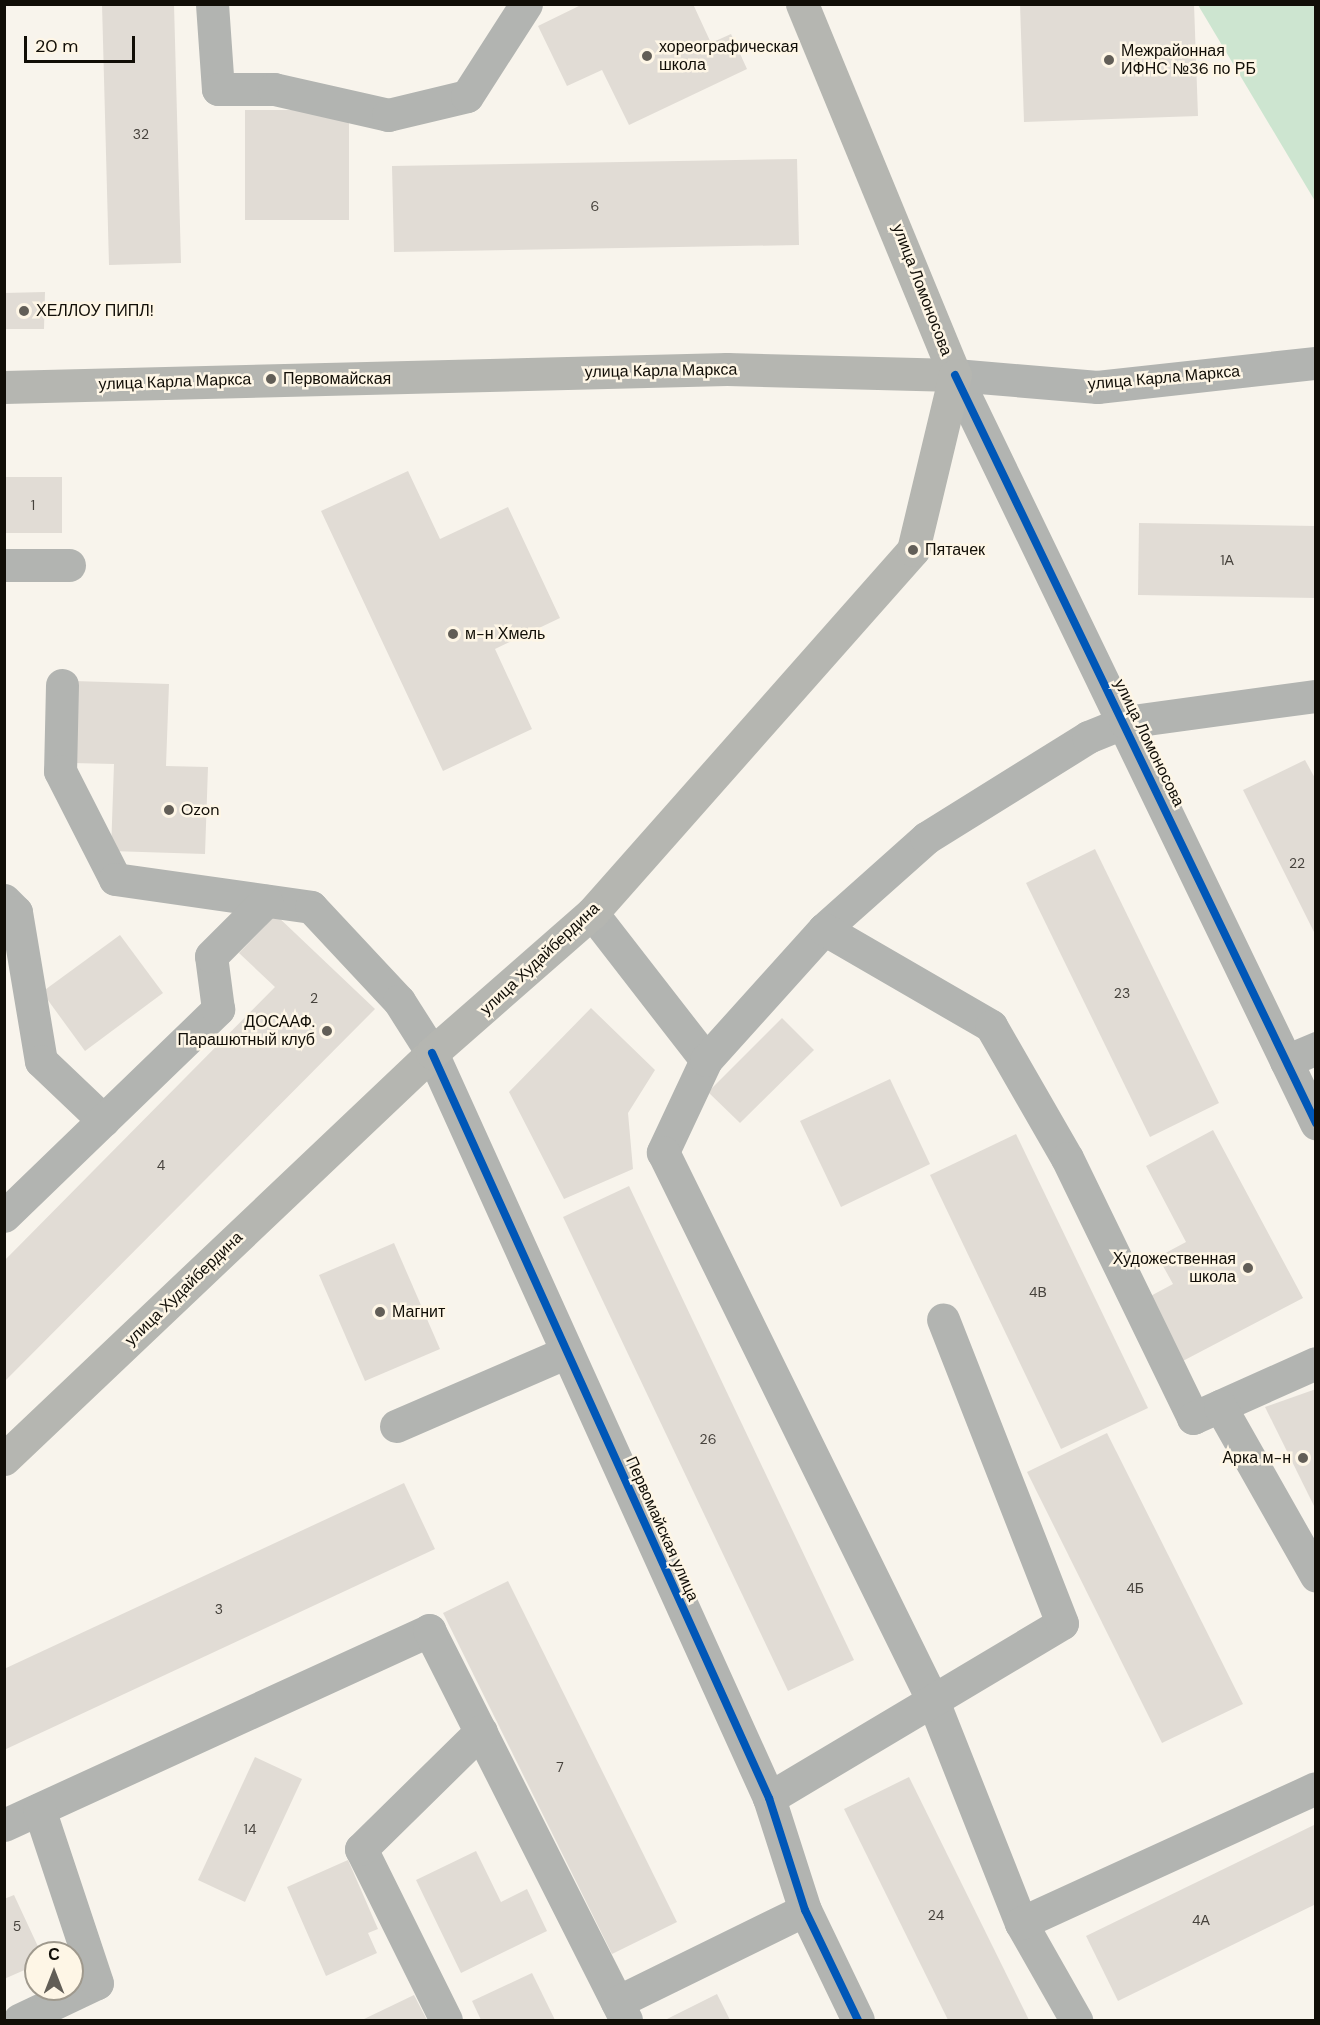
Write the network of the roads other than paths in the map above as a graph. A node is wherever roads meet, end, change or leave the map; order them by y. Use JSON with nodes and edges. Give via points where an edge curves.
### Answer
{"nodes":[{"id":1,"x":212,"y":4,"type":"edge"},
{"id":2,"x":526,"y":4,"type":"edge"},
{"id":3,"x":802,"y":4,"type":"edge"},
{"id":4,"x":1316,"y":363,"type":"edge"},
{"id":5,"x":956,"y":375,"type":"junction"},
{"id":6,"x":4,"y":387,"type":"edge"},
{"id":7,"x":4,"y":565,"type":"edge"},
{"id":8,"x":69,"y":565,"type":"dead end"},
{"id":9,"x":62,"y":685,"type":"dead end"},
{"id":10,"x":1316,"y":696,"type":"edge"},
{"id":11,"x":1125,"y":722,"type":"junction"},
{"id":12,"x":4,"y":900,"type":"edge"},
{"id":13,"x":266,"y":901,"type":"junction"},
{"id":14,"x":592,"y":913,"type":"junction"},
{"id":15,"x":824,"y":929,"type":"junction"},
{"id":16,"x":1316,"y":1048,"type":"edge"},
{"id":17,"x":432,"y":1053,"type":"junction"},
{"id":18,"x":706,"y":1060,"type":"junction"},
{"id":19,"x":1286,"y":1061,"type":"junction"},
{"id":20,"x":103,"y":1120,"type":"junction"},
{"id":21,"x":1316,"y":1124,"type":"edge"},
{"id":22,"x":4,"y":1216,"type":"edge"},
{"id":23,"x":943,"y":1319,"type":"dead end"},
{"id":24,"x":567,"y":1352,"type":"junction"},
{"id":25,"x":1316,"y":1363,"type":"edge"},
{"id":26,"x":1220,"y":1406,"type":"junction"},
{"id":27,"x":396,"y":1426,"type":"dead end"},
{"id":28,"x":4,"y":1459,"type":"edge"},
{"id":29,"x":1316,"y":1576,"type":"edge"},
{"id":30,"x":933,"y":1701,"type":"junction"},
{"id":31,"x":481,"y":1731,"type":"junction"},
{"id":32,"x":1316,"y":1788,"type":"edge"},
{"id":33,"x":769,"y":1798,"type":"junction"},
{"id":34,"x":39,"y":1809,"type":"junction"},
{"id":35,"x":4,"y":1825,"type":"edge"},
{"id":36,"x":805,"y":1910,"type":"junction"},
{"id":37,"x":1021,"y":1923,"type":"junction"},
{"id":38,"x":622,"y":2011,"type":"edge"},
{"id":39,"x":19,"y":2020,"type":"edge"},
{"id":40,"x":446,"y":2020,"type":"edge"},
{"id":41,"x":858,"y":2020,"type":"edge"},
{"id":42,"x":1076,"y":2020,"type":"edge"}],
"edges":[{"from":1,"to":2,"type":"street","via":[[218,89],[274,89],[388,115],[467,96]]},
{"from":3,"to":5,"type":"main road","name":"улица Ломоносова"},
{"from":4,"to":5,"type":"street","name":"улица Карла Маркса","via":[[1096,387]]},
{"from":5,"to":6,"type":"main road","name":"улица Карла Маркса","via":[[727,369]]},
{"from":5,"to":11,"type":"street","name":"улица Ломоносова"},
{"from":5,"to":14,"type":"main road","name":"улица Худайбердина","via":[[913,550]]},
{"from":7,"to":8,"type":"street"},
{"from":9,"to":13,"type":"street","name":"Первомайская улица","via":[[60,771],[115,879]]},
{"from":10,"to":11,"type":"street"},
{"from":11,"to":15,"type":"street","via":[[1088,737],[926,838]]},
{"from":11,"to":19,"type":"street","name":"улица Ломоносова"},
{"from":12,"to":20,"type":"street","via":[[16,912],[41,1061]]},
{"from":13,"to":17,"type":"street","name":"Первомайская улица","via":[[311,907],[399,1001]]},
{"from":13,"to":20,"type":"street","via":[[211,956],[218,1010]]},
{"from":14,"to":17,"type":"main road","name":"улица Худайбердина"},
{"from":14,"to":18,"type":"street"},
{"from":15,"to":18,"type":"street"},
{"from":15,"to":26,"type":"street","via":[[991,1026],[1066,1158],[1193,1418]]},
{"from":16,"to":19,"type":"street"},
{"from":17,"to":24,"type":"street","name":"Первомайская улица"},
{"from":17,"to":28,"type":"main road","name":"улица Худайбердина"},
{"from":18,"to":30,"type":"street","via":[[663,1152]]},
{"from":19,"to":21,"type":"street","name":"улица Ломоносова"},
{"from":20,"to":22,"type":"street"},
{"from":23,"to":30,"type":"street","via":[[1062,1623]]},
{"from":24,"to":27,"type":"street"},
{"from":24,"to":33,"type":"street","name":"Первомайская улица"},
{"from":25,"to":26,"type":"street"},
{"from":26,"to":29,"type":"street"},
{"from":30,"to":33,"type":"street"},
{"from":30,"to":37,"type":"street"},
{"from":31,"to":34,"type":"street","via":[[429,1630]]},
{"from":31,"to":38,"type":"street"},
{"from":31,"to":40,"type":"street","via":[[361,1849]]},
{"from":32,"to":37,"type":"street"},
{"from":33,"to":36,"type":"street","name":"Первомайская улица"},
{"from":34,"to":35,"type":"street"},
{"from":34,"to":39,"type":"street","via":[[97,1983]]},
{"from":36,"to":38,"type":"street"},
{"from":36,"to":41,"type":"street","name":"Первомайская улица"},
{"from":37,"to":42,"type":"street"}]}
